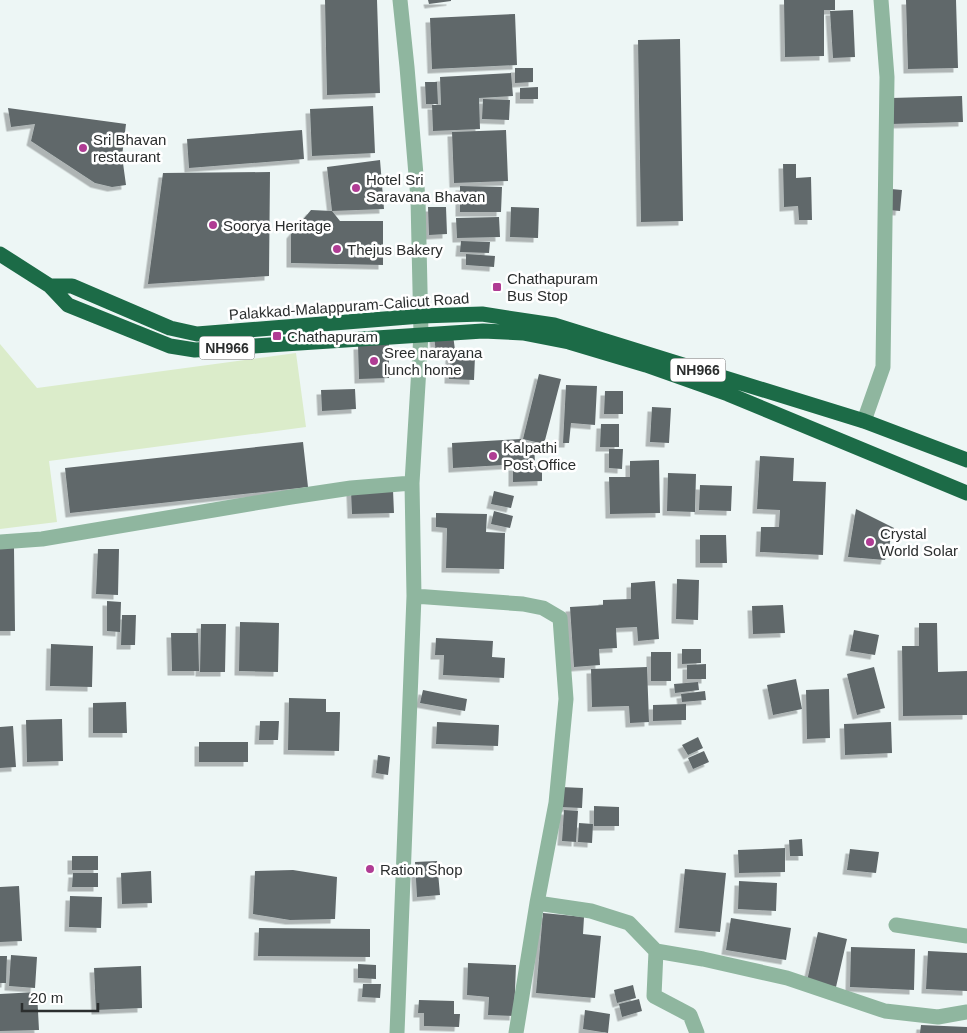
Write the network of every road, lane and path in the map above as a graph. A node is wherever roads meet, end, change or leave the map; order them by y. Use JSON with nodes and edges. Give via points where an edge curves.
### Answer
{"nodes":[{"id":1,"x":400,"y":0,"type":"edge"},
{"id":2,"x":881,"y":0,"type":"edge"},
{"id":3,"x":0,"y":254,"type":"edge"},
{"id":4,"x":50,"y":286,"type":"junction"},
{"id":5,"x":421,"y":316,"type":"junction"},
{"id":6,"x":421,"y":334,"type":"junction"},
{"id":7,"x":864,"y":421,"type":"junction"},
{"id":8,"x":967,"y":460,"type":"edge"},
{"id":9,"x":412,"y":483,"type":"junction"},
{"id":10,"x":967,"y":493,"type":"edge"},
{"id":11,"x":0,"y":542,"type":"edge"},
{"id":12,"x":414,"y":596,"type":"junction"},
{"id":13,"x":537,"y":904,"type":"junction"},
{"id":14,"x":896,"y":926,"type":"dead end"},
{"id":15,"x":967,"y":936,"type":"edge"},
{"id":16,"x":656,"y":951,"type":"junction"},
{"id":17,"x":967,"y":1012,"type":"edge"},
{"id":18,"x":398,"y":1033,"type":"edge"},
{"id":19,"x":516,"y":1033,"type":"edge"},
{"id":20,"x":697,"y":1033,"type":"edge"}],
"edges":[{"from":1,"to":5,"type":"street","via":[[418,199]]},
{"from":2,"to":7,"type":"street","via":[[887,76],[883,367]]},
{"from":3,"to":4,"type":"highway","name":"Palakkad-Malappuram-Calicut Road","number":"NH966"},
{"from":4,"to":5,"type":"highway","name":"Palakkad-Malappuram-Calicut Road","number":"NH966","via":[[72,286],[170,328],[197,334]]},
{"from":4,"to":6,"type":"highway","name":"Palakkad-Malappuram-Calicut Road","number":"NH966","via":[[68,305],[170,346],[195,350]]},
{"from":5,"to":6,"type":"street"},
{"from":5,"to":7,"type":"highway","name":"Palakkad-Malappuram-Calicut Road","number":"NH966","via":[[482,314],[554,325]]},
{"from":6,"to":9,"type":"street"},
{"from":6,"to":10,"type":"highway","name":"Palakkad-Malappuram-Calicut Road","number":"NH966","via":[[499,331],[569,342],[728,394]]},
{"from":7,"to":8,"type":"highway","name":"Palakkad-Malappuram-Calicut Road","number":"NH966"},
{"from":9,"to":11,"type":"street","via":[[343,489],[42,539]]},
{"from":9,"to":12,"type":"street"},
{"from":12,"to":13,"type":"street","via":[[523,604],[543,608],[560,618],[566,699],[556,803]]},
{"from":12,"to":18,"type":"street"},
{"from":13,"to":16,"type":"street","via":[[591,911],[629,923]]},
{"from":13,"to":19,"type":"street"},
{"from":14,"to":15,"type":"street"},
{"from":16,"to":17,"type":"street","via":[[787,978],[885,1011],[938,1017]]},
{"from":16,"to":20,"type":"street","via":[[654,996],[690,1015]]}]}
